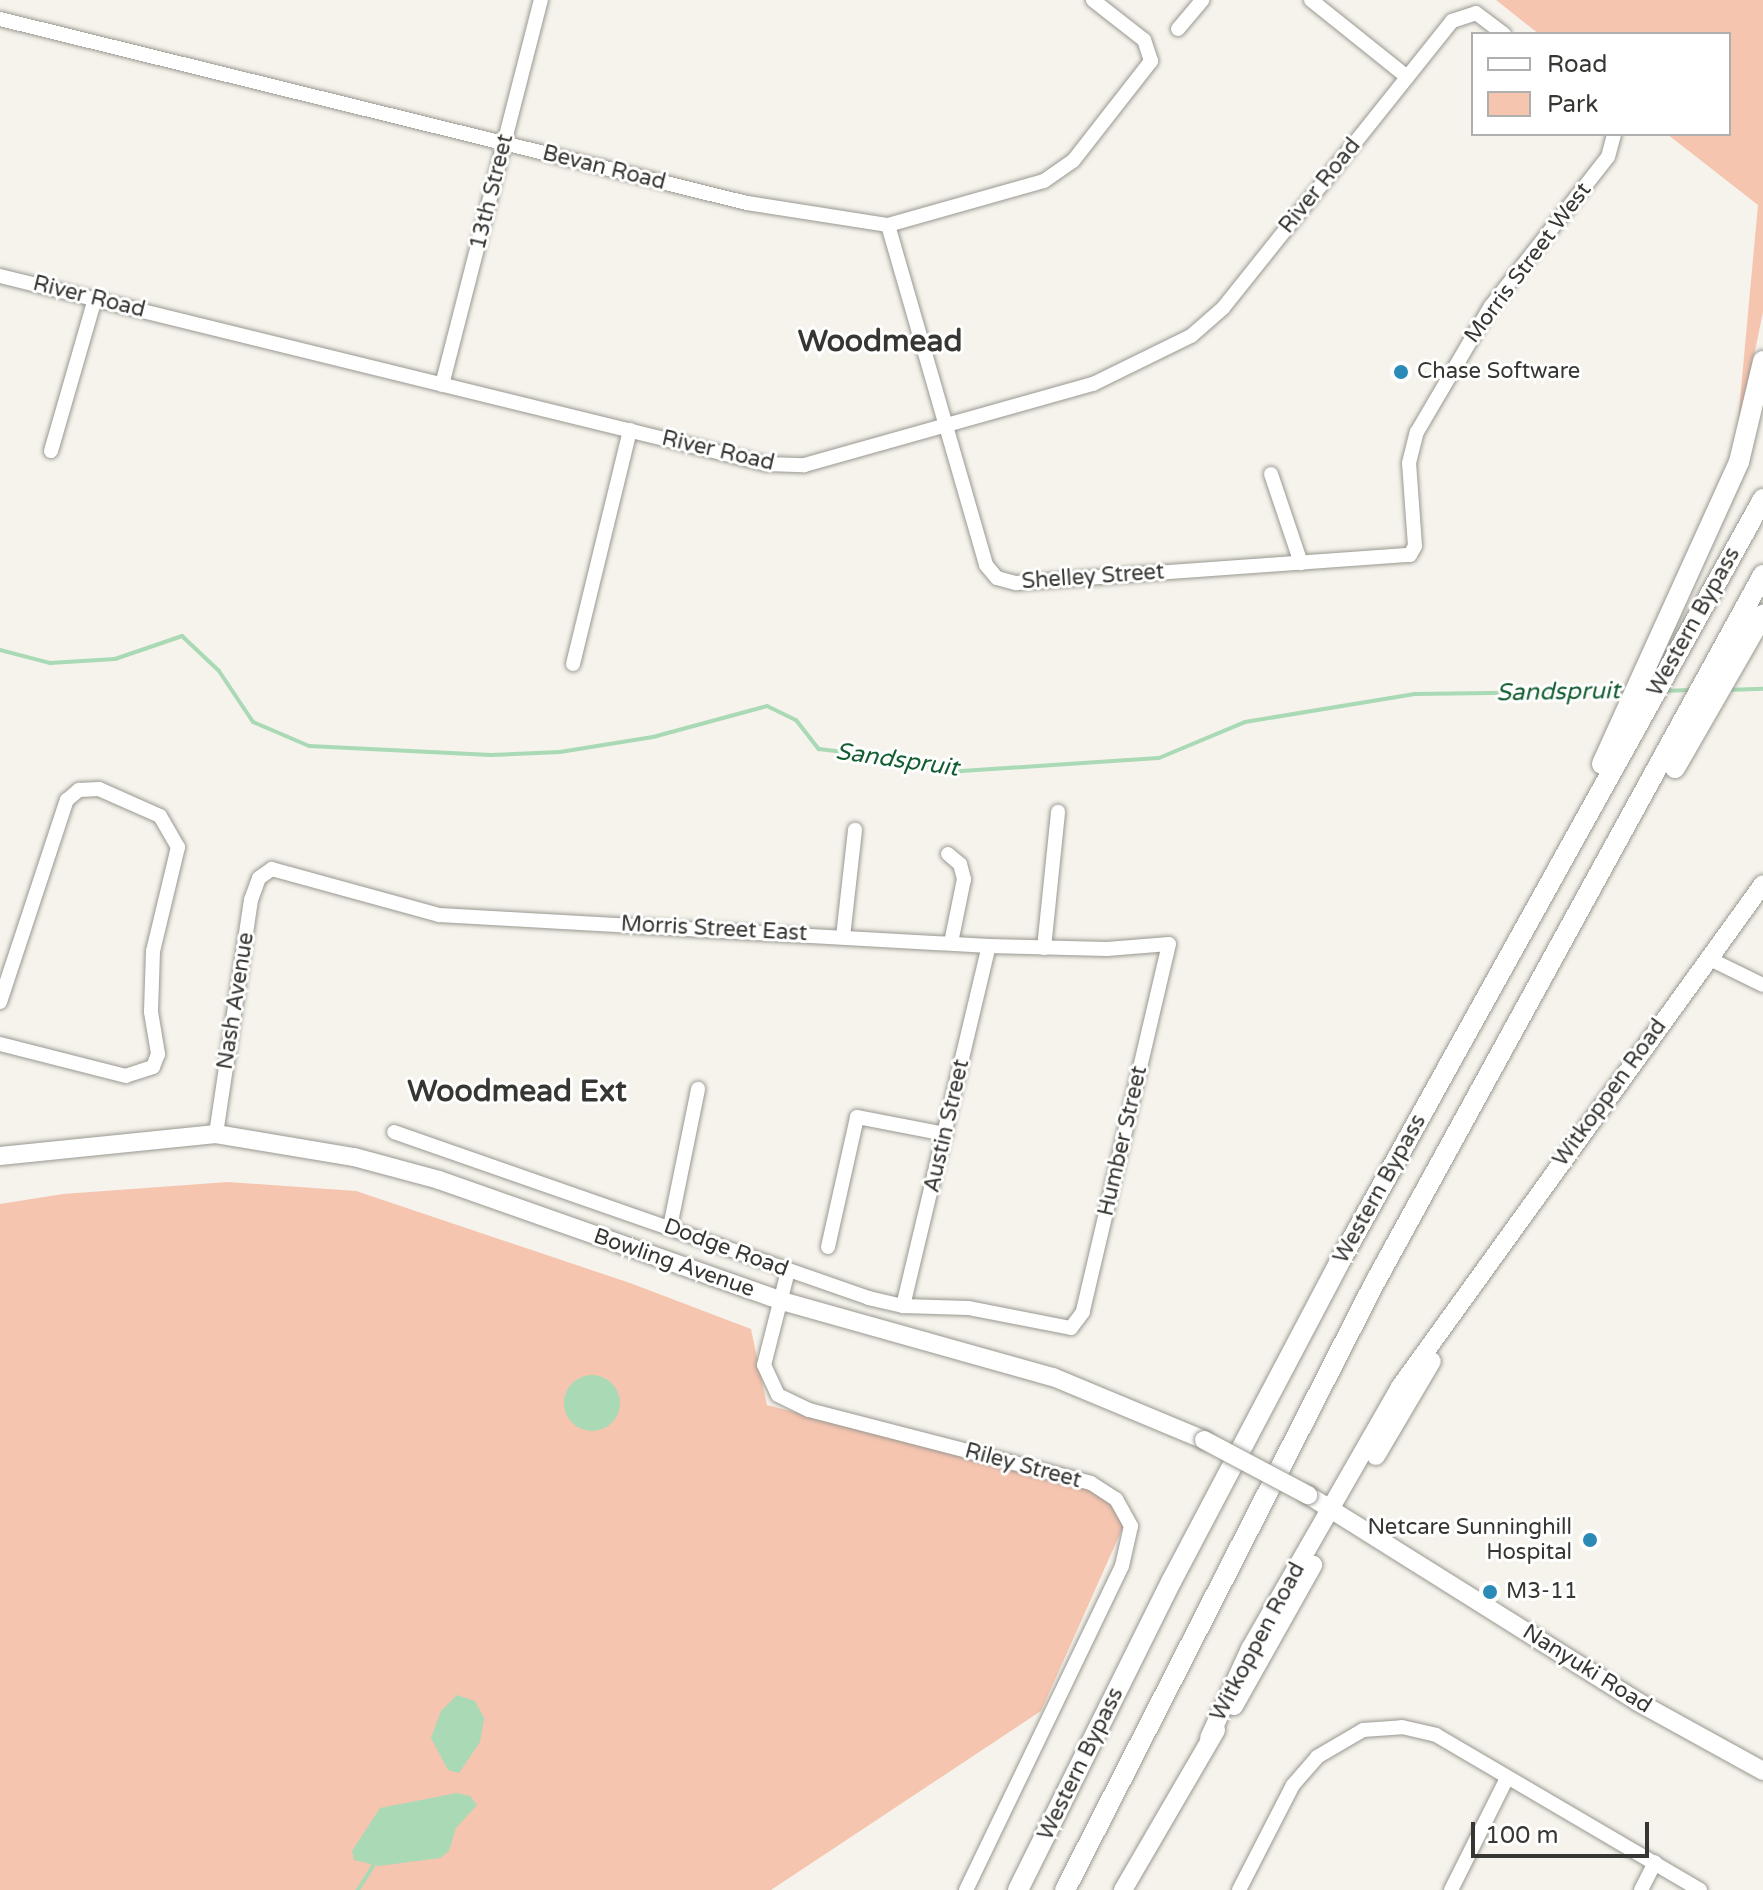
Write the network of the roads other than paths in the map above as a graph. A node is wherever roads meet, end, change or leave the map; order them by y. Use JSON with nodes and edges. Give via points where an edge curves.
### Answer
{"nodes":[{"id":1,"x":541,"y":0,"type":"edge"},
{"id":2,"x":1093,"y":0,"type":"edge"},
{"id":3,"x":1202,"y":0,"type":"edge"},
{"id":4,"x":1311,"y":0,"type":"edge"},
{"id":5,"x":0,"y":19,"type":"edge"},
{"id":6,"x":1178,"y":29,"type":"dead end"},
{"id":7,"x":1501,"y":32,"type":"edge"},
{"id":8,"x":1407,"y":77,"type":"junction"},
{"id":9,"x":1613,"y":136,"type":"edge"},
{"id":10,"x":504,"y":144,"type":"junction"},
{"id":11,"x":888,"y":225,"type":"junction"},
{"id":12,"x":0,"y":276,"type":"edge"},
{"id":13,"x":95,"y":299,"type":"junction"},
{"id":14,"x":1763,"y":361,"type":"edge"},
{"id":15,"x":442,"y":385,"type":"junction"},
{"id":16,"x":945,"y":427,"type":"junction"},
{"id":17,"x":630,"y":430,"type":"junction"},
{"id":18,"x":1763,"y":435,"type":"edge"},
{"id":19,"x":51,"y":451,"type":"dead end"},
{"id":20,"x":1271,"y":474,"type":"dead end"},
{"id":21,"x":1763,"y":499,"type":"edge"},
{"id":22,"x":1702,"y":544,"type":"junction"},
{"id":23,"x":1414,"y":553,"type":"joint"},
{"id":24,"x":1301,"y":563,"type":"junction"},
{"id":25,"x":1763,"y":575,"type":"edge"},
{"id":26,"x":1763,"y":615,"type":"edge"},
{"id":27,"x":1735,"y":645,"type":"junction"},
{"id":28,"x":573,"y":664,"type":"dead end"},
{"id":29,"x":1630,"y":722,"type":"junction"},
{"id":30,"x":1058,"y":812,"type":"dead end"},
{"id":31,"x":855,"y":830,"type":"dead end"},
{"id":32,"x":957,"y":854,"type":"dead end"},
{"id":33,"x":265,"y":871,"type":"joint"},
{"id":34,"x":1763,"y":884,"type":"edge"},
{"id":35,"x":843,"y":937,"type":"junction"},
{"id":36,"x":951,"y":943,"type":"junction"},
{"id":37,"x":1169,"y":944,"type":"joint"},
{"id":38,"x":989,"y":946,"type":"junction"},
{"id":39,"x":1044,"y":948,"type":"junction"},
{"id":40,"x":1708,"y":958,"type":"junction"},
{"id":41,"x":1763,"y":985,"type":"edge"},
{"id":42,"x":0,"y":1002,"type":"edge"},
{"id":43,"x":0,"y":1044,"type":"edge"},
{"id":44,"x":698,"y":1089,"type":"dead end"},
{"id":45,"x":394,"y":1132,"type":"dead end"},
{"id":46,"x":216,"y":1134,"type":"junction"},
{"id":47,"x":945,"y":1134,"type":"junction"},
{"id":48,"x":0,"y":1156,"type":"edge"},
{"id":49,"x":670,"y":1227,"type":"junction"},
{"id":50,"x":828,"y":1247,"type":"dead end"},
{"id":51,"x":788,"y":1271,"type":"junction"},
{"id":52,"x":782,"y":1301,"type":"junction"},
{"id":53,"x":903,"y":1306,"type":"junction"},
{"id":54,"x":1065,"y":1328,"type":"joint"},
{"id":55,"x":1330,"y":1508,"type":"junction"},
{"id":56,"x":1763,"y":1763,"type":"edge"},
{"id":57,"x":1763,"y":1771,"type":"edge"},
{"id":58,"x":1507,"y":1778,"type":"junction"},
{"id":59,"x":1655,"y":1862,"type":"junction"},
{"id":60,"x":966,"y":1890,"type":"edge"},
{"id":61,"x":1018,"y":1890,"type":"edge"},
{"id":62,"x":1065,"y":1890,"type":"edge"},
{"id":63,"x":1123,"y":1890,"type":"edge"},
{"id":64,"x":1239,"y":1890,"type":"edge"},
{"id":65,"x":1451,"y":1890,"type":"edge"},
{"id":66,"x":1641,"y":1890,"type":"edge"},
{"id":67,"x":1700,"y":1890,"type":"edge"}],
"edges":[{"from":1,"to":10,"type":"street","name":"13th Street"},
{"from":2,"to":11,"type":"street","name":"Bevan Road","via":[[1144,40],[1152,54],[1144,74],[1054,177]]},
{"from":3,"to":6,"type":"street"},
{"from":4,"to":8,"type":"street"},
{"from":5,"to":10,"type":"street","name":"Bevan Road"},
{"from":7,"to":8,"type":"street","name":"River Road","via":[[1476,13],[1462,14]]},
{"from":8,"to":16,"type":"street","name":"River Road","via":[[1223,308],[1191,336],[1116,376]]},
{"from":9,"to":23,"type":"street","name":"Morris Street West","via":[[1608,157],[1491,306],[1417,432],[1409,463]]},
{"from":10,"to":11,"type":"street","name":"Bevan Road","via":[[747,203]]},
{"from":10,"to":15,"type":"street","name":"13th Street"},
{"from":11,"to":16,"type":"street","name":"Shelley Street"},
{"from":12,"to":13,"type":"street","name":"River Road"},
{"from":13,"to":15,"type":"street","name":"River Road"},
{"from":13,"to":19,"type":"street"},
{"from":14,"to":22,"type":"highway","via":[[1747,440]]},
{"from":15,"to":17,"type":"street","name":"River Road"},
{"from":16,"to":17,"type":"street","name":"River Road","via":[[792,467]]},
{"from":16,"to":24,"type":"street","name":"Shelley Street","via":[[986,565],[1005,581]]},
{"from":17,"to":28,"type":"street"},
{"from":18,"to":22,"type":"highway"},
{"from":20,"to":24,"type":"street"},
{"from":21,"to":29,"type":"highway","name":"Western Bypass"},
{"from":22,"to":29,"type":"highway"},
{"from":23,"to":24,"type":"street","name":"Shelley Street"},
{"from":25,"to":27,"type":"highway","name":"Western Bypass"},
{"from":26,"to":27,"type":"highway"},
{"from":27,"to":62,"type":"highway","name":"Western Bypass","via":[[1615,870],[1567,936],[1374,1284]]},
{"from":29,"to":61,"type":"highway","name":"Western Bypass","via":[[1535,909],[1288,1359]]},
{"from":30,"to":39,"type":"street"},
{"from":31,"to":35,"type":"street"},
{"from":32,"to":36,"type":"street","via":[[964,879]]},
{"from":33,"to":35,"type":"street","name":"Morris Street East","via":[[291,871],[439,915]]},
{"from":33,"to":46,"type":"street","name":"Nash Avenue","via":[[251,900]]},
{"from":34,"to":40,"type":"main road","name":"Witkoppen Road"},
{"from":35,"to":36,"type":"street","name":"Morris Street East"},
{"from":36,"to":38,"type":"street","name":"Morris Street East"},
{"from":37,"to":39,"type":"street","name":"Morris Street East"},
{"from":37,"to":54,"type":"street","name":"Humber Street","via":[[1083,1312],[1075,1326]]},
{"from":38,"to":39,"type":"street","name":"Morris Street East"},
{"from":38,"to":47,"type":"street","name":"Austin Street"},
{"from":40,"to":41,"type":"street"},
{"from":40,"to":55,"type":"main road","name":"Witkoppen Road","via":[[1400,1387]]},
{"from":42,"to":43,"type":"street","via":[[67,800],[79,790],[99,789],[160,816],[178,847],[153,951],[151,1012],[158,1054],[149,1071],[126,1076]]},
{"from":44,"to":49,"type":"street"},
{"from":45,"to":49,"type":"street","name":"Dodge Road"},
{"from":46,"to":48,"type":"main road","name":"Bowling Avenue"},
{"from":46,"to":52,"type":"main road","name":"Bowling Avenue","via":[[297,1146],[427,1177]]},
{"from":47,"to":50,"type":"street","via":[[857,1117]]},
{"from":47,"to":53,"type":"street","name":"Austin Street"},
{"from":49,"to":51,"type":"street","name":"Dodge Road"},
{"from":51,"to":52,"type":"street","name":"Riley Street"},
{"from":51,"to":53,"type":"street","name":"Dodge Road"},
{"from":52,"to":55,"type":"main road","name":"Bowling Avenue","bridge":true,"via":[[1015,1365],[1204,1440]]},
{"from":52,"to":60,"type":"street","name":"Riley Street","via":[[764,1365],[772,1388],[791,1404],[1091,1483],[1116,1499],[1128,1516],[1131,1535],[1122,1566]]},
{"from":53,"to":54,"type":"street","name":"Dodge Road","via":[[968,1308]]},
{"from":55,"to":56,"type":"main road","name":"Nanyuki Road"},
{"from":55,"to":57,"type":"main road","name":"Nanyuki Road","via":[[1638,1702]]},
{"from":55,"to":63,"type":"main road","name":"Witkoppen Road","via":[[1236,1703],[1209,1738]]},
{"from":58,"to":59,"type":"street"},
{"from":58,"to":64,"type":"street","via":[[1416,1729],[1383,1727],[1354,1733],[1330,1745],[1293,1785]]},
{"from":58,"to":65,"type":"street"},
{"from":59,"to":66,"type":"street"},
{"from":59,"to":67,"type":"street"}]}
